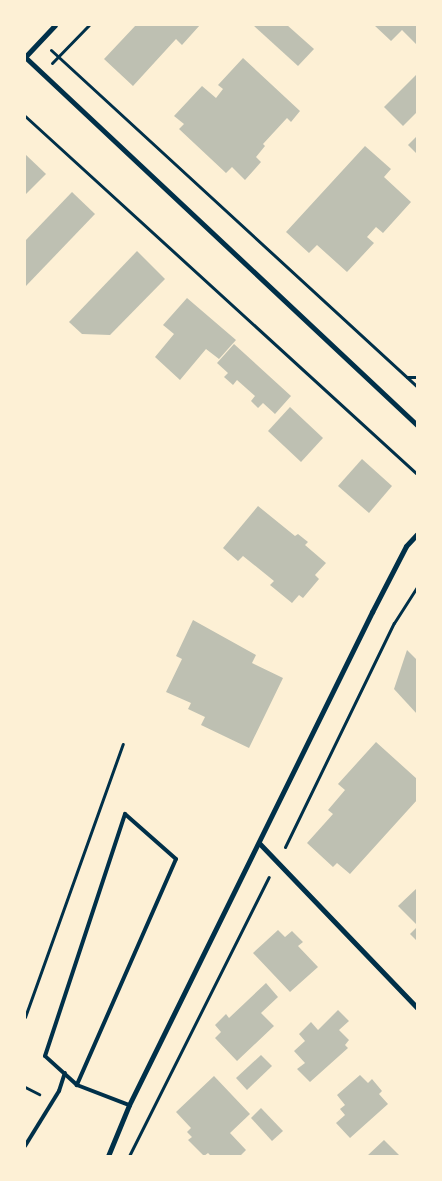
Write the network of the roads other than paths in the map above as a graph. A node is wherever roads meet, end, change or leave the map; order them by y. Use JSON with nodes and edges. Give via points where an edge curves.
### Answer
{"nodes":[{"id":1,"x":55,"y":25,"type":"edge"},
{"id":2,"x":25,"y":57,"type":"edge"},
{"id":3,"x":417,"y":426,"type":"edge"},
{"id":4,"x":417,"y":534,"type":"edge"},
{"id":5,"x":260,"y":844,"type":"junction"},
{"id":6,"x":417,"y":1008,"type":"edge"},
{"id":7,"x":64,"y":1072,"type":"junction"},
{"id":8,"x":77,"y":1085,"type":"junction"},
{"id":9,"x":129,"y":1105,"type":"junction"},
{"id":10,"x":25,"y":1146,"type":"edge"},
{"id":11,"x":108,"y":1156,"type":"edge"}],
"edges":[{"from":1,"to":2,"type":"street"},
{"from":2,"to":3,"type":"street"},
{"from":4,"to":5,"type":"street","via":[[406,546],[381,595]]},
{"from":5,"to":6,"type":"street"},
{"from":5,"to":9,"type":"street"},
{"from":7,"to":8,"type":"lane"},
{"from":7,"to":8,"type":"lane","via":[[45,1056],[125,814],[176,859]]},
{"from":7,"to":10,"type":"lane","via":[[59,1091]]},
{"from":8,"to":9,"type":"lane"},
{"from":9,"to":11,"type":"street"}]}
